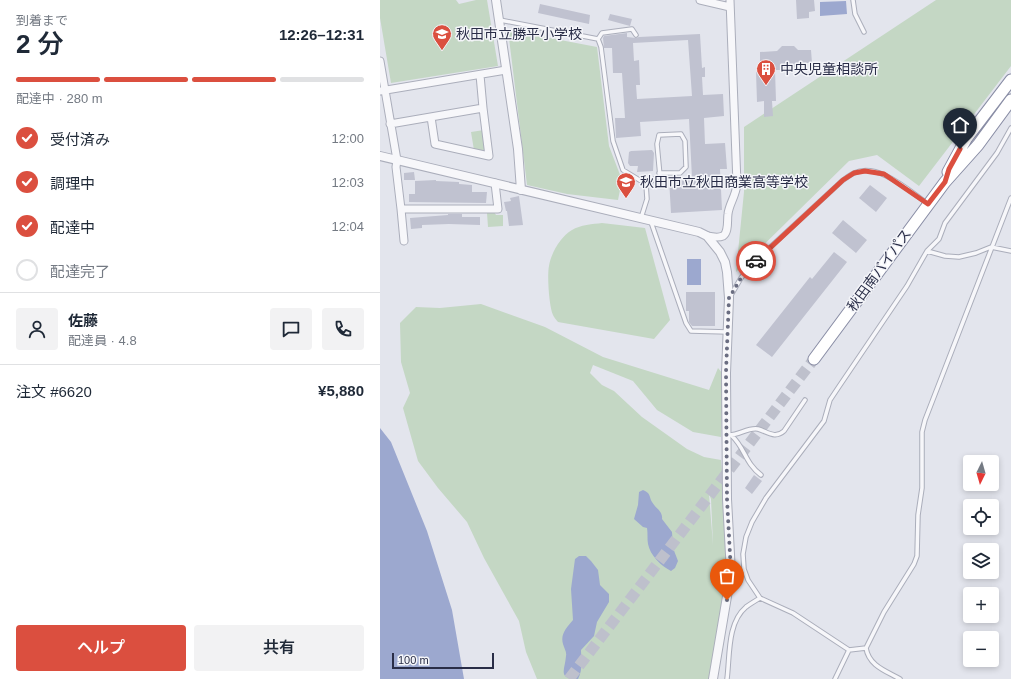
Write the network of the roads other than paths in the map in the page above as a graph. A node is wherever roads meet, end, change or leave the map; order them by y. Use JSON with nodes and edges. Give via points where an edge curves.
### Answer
{"nodes":[{"id":1,"x":496,"y":0,"type":"edge"},
{"id":2,"x":700,"y":0,"type":"edge"},
{"id":3,"x":852,"y":0,"type":"edge"},
{"id":4,"x":722,"y":3,"type":"edge"},
{"id":5,"x":730,"y":4,"type":"edge"},
{"id":6,"x":499,"y":20,"type":"junction"},
{"id":7,"x":864,"y":32,"type":"dead end"},
{"id":8,"x":636,"y":35,"type":"dead end"},
{"id":9,"x":598,"y":39,"type":"junction"},
{"id":10,"x":380,"y":60,"type":"edge"},
{"id":11,"x":506,"y":70,"type":"junction"},
{"id":12,"x":480,"y":75,"type":"junction"},
{"id":13,"x":1011,"y":80,"type":"edge"},
{"id":14,"x":383,"y":91,"type":"edge"},
{"id":15,"x":1011,"y":100,"type":"edge"},
{"id":16,"x":483,"y":108,"type":"junction"},
{"id":17,"x":431,"y":118,"type":"junction"},
{"id":18,"x":390,"y":124,"type":"junction"},
{"id":19,"x":1011,"y":128,"type":"edge"},
{"id":20,"x":380,"y":156,"type":"edge"},
{"id":21,"x":397,"y":160,"type":"junction"},
{"id":22,"x":659,"y":173,"type":"junction"},
{"id":23,"x":945,"y":182,"type":"junction"},
{"id":24,"x":495,"y":183,"type":"junction"},
{"id":25,"x":646,"y":184,"type":"junction"},
{"id":26,"x":521,"y":190,"type":"junction"},
{"id":27,"x":1011,"y":198,"type":"edge"},
{"id":28,"x":928,"y":204,"type":"junction"},
{"id":29,"x":401,"y":209,"type":"junction"},
{"id":30,"x":641,"y":218,"type":"junction"},
{"id":31,"x":651,"y":221,"type":"junction"},
{"id":32,"x":707,"y":236,"type":"junction"},
{"id":33,"x":404,"y":240,"type":"dead end"},
{"id":34,"x":991,"y":247,"type":"junction"},
{"id":35,"x":1011,"y":251,"type":"edge"},
{"id":36,"x":927,"y":252,"type":"junction"},
{"id":37,"x":729,"y":298,"type":"junction"},
{"id":38,"x":728,"y":332,"type":"junction"},
{"id":39,"x":814,"y":359,"type":"tunnel mouth"},
{"id":40,"x":805,"y":400,"type":"dead end"},
{"id":41,"x":730,"y":436,"type":"junction"},
{"id":42,"x":761,"y":475,"type":"dead end"},
{"id":43,"x":760,"y":598,"type":"junction"},
{"id":44,"x":866,"y":648,"type":"junction"},
{"id":45,"x":849,"y":650,"type":"junction"},
{"id":46,"x":713,"y":679,"type":"edge"},
{"id":47,"x":727,"y":679,"type":"edge"},
{"id":48,"x":835,"y":679,"type":"edge"},
{"id":49,"x":900,"y":679,"type":"edge"}],
"edges":[{"from":1,"to":6,"type":"street"},
{"from":2,"to":4,"type":"street"},
{"from":3,"to":7,"type":"lane","via":[[854,14]]},
{"from":4,"to":5,"type":"street"},
{"from":5,"to":32,"type":"street","via":[[737,184],[736,194],[728,212],[727,231],[724,236]]},
{"from":6,"to":9,"type":"lane"},
{"from":6,"to":11,"type":"street"},
{"from":8,"to":9,"type":"lane","via":[[632,29],[602,33]]},
{"from":9,"to":25,"type":"lane","via":[[613,141],[623,170]]},
{"from":10,"to":14,"type":"street"},
{"from":11,"to":12,"type":"street"},
{"from":11,"to":26,"type":"street","via":[[518,149]]},
{"from":12,"to":14,"type":"street"},
{"from":12,"to":16,"type":"street"},
{"from":13,"to":23,"type":"highway","name":"秋田南バイパス","via":[[966,138]]},
{"from":14,"to":18,"type":"street"},
{"from":15,"to":23,"type":"highway","name":"秋田南バイパス","via":[[978,145]]},
{"from":16,"to":17,"type":"street"},
{"from":16,"to":17,"type":"street","via":[[489,156],[435,144]]},
{"from":17,"to":18,"type":"street"},
{"from":18,"to":21,"type":"street"},
{"from":19,"to":36,"type":"lane"},
{"from":20,"to":21,"type":"street"},
{"from":21,"to":24,"type":"street"},
{"from":21,"to":29,"type":"street"},
{"from":22,"to":22,"type":"lane","via":[[659,135],[681,134],[685,141],[686,167],[680,173]]},
{"from":22,"to":25,"type":"lane","via":[[660,176]]},
{"from":23,"to":28,"type":"highway","name":"秋田南バイパス"},
{"from":24,"to":26,"type":"street"},
{"from":24,"to":29,"type":"street","via":[[498,209]]},
{"from":25,"to":30,"type":"lane","via":[[647,198]]},
{"from":26,"to":30,"type":"street"},
{"from":27,"to":34,"type":"lane"},
{"from":28,"to":37,"type":"lane","via":[[884,174],[865,171],[854,173],[843,180],[752,264]]},
{"from":28,"to":39,"type":"highway","name":"秋田南バイパス"},
{"from":29,"to":33,"type":"street"},
{"from":30,"to":31,"type":"street"},
{"from":31,"to":32,"type":"street"},
{"from":31,"to":38,"type":"lane","via":[[691,332]]},
{"from":32,"to":37,"type":"street","via":[[725,262]]},
{"from":34,"to":35,"type":"lane"},
{"from":34,"to":36,"type":"lane","via":[[976,254],[959,256]]},
{"from":34,"to":44,"type":"lane","via":[[922,432],[922,488],[914,564],[884,612]]},
{"from":36,"to":43,"type":"lane","via":[[830,400],[824,420],[766,498],[752,522],[743,554],[744,569]]},
{"from":37,"to":38,"type":"street"},
{"from":38,"to":41,"type":"street","via":[[726,372]]},
{"from":40,"to":41,"type":"lane","via":[[780,435],[758,429]]},
{"from":41,"to":42,"type":"lane","via":[[736,440],[753,469]]},
{"from":41,"to":46,"type":"street","via":[[727,499],[731,573]]},
{"from":43,"to":45,"type":"lane","via":[[793,613]]},
{"from":43,"to":47,"type":"lane","via":[[746,608],[738,618],[732,633]]},
{"from":44,"to":45,"type":"lane"},
{"from":44,"to":49,"type":"lane","via":[[867,656],[873,662]]},
{"from":45,"to":48,"type":"lane"}]}
